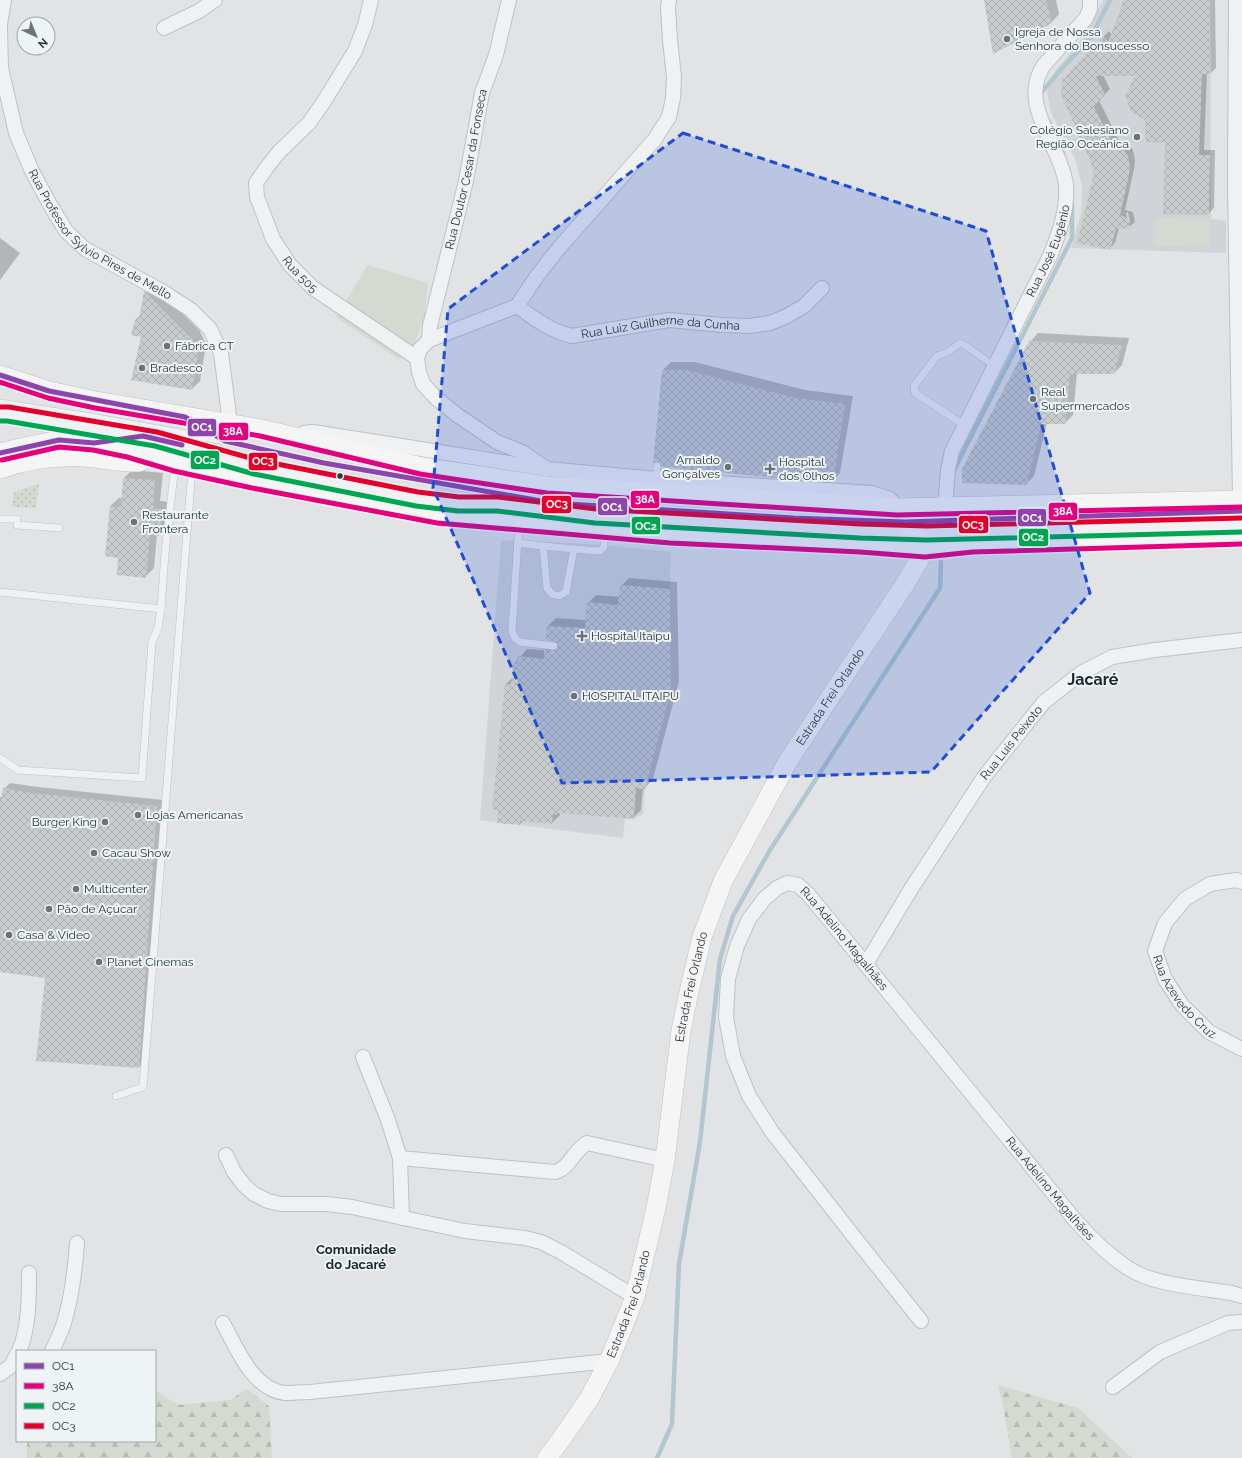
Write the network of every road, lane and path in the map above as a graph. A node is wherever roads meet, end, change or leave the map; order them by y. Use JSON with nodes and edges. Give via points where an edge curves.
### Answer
{"nodes":[{"id":1,"x":4,"y":0,"type":"edge"},
{"id":2,"x":215,"y":0,"type":"edge"},
{"id":3,"x":371,"y":0,"type":"edge"},
{"id":4,"x":509,"y":0,"type":"edge"},
{"id":5,"x":669,"y":0,"type":"edge"},
{"id":6,"x":1090,"y":0,"type":"edge"},
{"id":7,"x":1236,"y":0,"type":"edge"},
{"id":8,"x":0,"y":25,"type":"edge"},
{"id":9,"x":164,"y":28,"type":"dead end"},
{"id":10,"x":822,"y":288,"type":"dead end"},
{"id":11,"x":517,"y":306,"type":"junction"},
{"id":12,"x":429,"y":340,"type":"junction"},
{"id":13,"x":417,"y":358,"type":"junction"},
{"id":14,"x":996,"y":367,"type":"junction"},
{"id":15,"x":0,"y":375,"type":"edge"},
{"id":16,"x":0,"y":403,"type":"edge"},
{"id":17,"x":0,"y":414,"type":"edge"},
{"id":18,"x":185,"y":417,"type":"junction"},
{"id":19,"x":230,"y":423,"type":"junction"},
{"id":20,"x":964,"y":425,"type":"junction"},
{"id":21,"x":283,"y":434,"type":"junction"},
{"id":22,"x":143,"y":436,"type":"junction"},
{"id":23,"x":224,"y":441,"type":"junction"},
{"id":24,"x":94,"y":443,"type":"junction"},
{"id":25,"x":0,"y":453,"type":"edge"},
{"id":26,"x":177,"y":464,"type":"junction"},
{"id":27,"x":0,"y":469,"type":"edge"},
{"id":28,"x":547,"y":469,"type":"junction"},
{"id":29,"x":1241,"y":504,"type":"edge"},
{"id":30,"x":945,"y":508,"type":"junction"},
{"id":31,"x":0,"y":519,"type":"edge"},
{"id":32,"x":905,"y":521,"type":"junction"},
{"id":33,"x":519,"y":523,"type":"junction"},
{"id":34,"x":1242,"y":525,"type":"edge"},
{"id":35,"x":59,"y":528,"type":"dead end"},
{"id":36,"x":604,"y":531,"type":"junction"},
{"id":37,"x":1242,"y":537,"type":"edge"},
{"id":38,"x":518,"y":543,"type":"junction"},
{"id":39,"x":542,"y":546,"type":"junction"},
{"id":40,"x":574,"y":550,"type":"junction"},
{"id":41,"x":925,"y":550,"type":"junction"},
{"id":42,"x":0,"y":592,"type":"edge"},
{"id":43,"x":161,"y":609,"type":"junction"},
{"id":44,"x":1242,"y":640,"type":"edge"},
{"id":45,"x":554,"y":646,"type":"dead end"},
{"id":46,"x":0,"y":758,"type":"edge"},
{"id":47,"x":1242,"y":882,"type":"edge"},
{"id":48,"x":866,"y":964,"type":"junction"},
{"id":49,"x":1242,"y":1049,"type":"edge"},
{"id":50,"x":363,"y":1057,"type":"dead end"},
{"id":51,"x":116,"y":1096,"type":"dead end"},
{"id":52,"x":226,"y":1155,"type":"dead end"},
{"id":53,"x":400,"y":1158,"type":"junction"},
{"id":54,"x":665,"y":1160,"type":"junction"},
{"id":55,"x":402,"y":1218,"type":"junction"},
{"id":56,"x":77,"y":1244,"type":"dead end"},
{"id":57,"x":29,"y":1273,"type":"dead end"},
{"id":58,"x":1242,"y":1296,"type":"edge"},
{"id":59,"x":635,"y":1297,"type":"junction"},
{"id":60,"x":921,"y":1321,"type":"dead end"},
{"id":61,"x":1242,"y":1322,"type":"edge"},
{"id":62,"x":223,"y":1323,"type":"dead end"},
{"id":63,"x":18,"y":1350,"type":"edge"},
{"id":64,"x":52,"y":1350,"type":"edge"},
{"id":65,"x":609,"y":1361,"type":"junction"},
{"id":66,"x":1113,"y":1387,"type":"dead end"},
{"id":67,"x":547,"y":1458,"type":"edge"}],
"edges":[{"from":1,"to":8,"type":"street","name":"Rua Professor Sylvio Pires de Mello"},
{"from":2,"to":9,"type":"street"},
{"from":3,"to":13,"type":"street","name":"Rua 505","via":[[355,51],[309,123],[279,152],[256,183],[257,197],[274,239],[290,265],[313,288]]},
{"from":4,"to":12,"type":"street","name":"Rua Doutor Cesar da Fonseca","via":[[496,55],[482,93],[466,181],[430,326]]},
{"from":5,"to":11,"type":"street","via":[[674,77],[669,117],[655,139],[559,248]]},
{"from":6,"to":14,"type":"street","name":"Rua José Eugênio","via":[[1086,18],[1044,65],[1036,80],[1038,112],[1063,170],[1066,186],[1065,204],[1059,235]]},
{"from":7,"to":29,"type":"street","via":[[1235,182]]},
{"from":8,"to":19,"type":"street","name":"Rua Professor Sylvio Pires de Mello","via":[[1,68],[16,134],[49,202],[66,231],[85,249],[165,293],[191,310],[210,329],[221,353]]},
{"from":10,"to":11,"type":"street","name":"Rua Luiz Guilherne da Cunha","via":[[804,306],[787,316],[770,323],[749,326],[669,320],[572,336],[544,325]]},
{"from":11,"to":12,"type":"street"},
{"from":12,"to":13,"type":"street","via":[[420,349]]},
{"from":13,"to":28,"type":"street","via":[[424,384],[436,398],[497,442],[522,452]]},
{"from":14,"to":20,"type":"street","name":"Rua José Eugênio"},
{"from":14,"to":20,"type":"lane","via":[[960,343],[937,356],[914,386],[915,393]]},
{"from":15,"to":18,"type":"main road","via":[[49,391]]},
{"from":16,"to":23,"type":"lane"},
{"from":17,"to":22,"type":"lane"},
{"from":18,"to":19,"type":"main road"},
{"from":18,"to":23,"type":"lane"},
{"from":19,"to":21,"type":"main road"},
{"from":20,"to":30,"type":"street","name":"Rua José Eugênio","via":[[952,450]]},
{"from":21,"to":28,"type":"street","via":[[313,432]]},
{"from":21,"to":32,"type":"main road","via":[[422,467],[548,486]]},
{"from":22,"to":24,"type":"lane"},
{"from":22,"to":32,"type":"lane","via":[[255,467],[459,504],[497,504],[595,516]]},
{"from":23,"to":32,"type":"lane","via":[[324,464],[553,503],[786,517]]},
{"from":24,"to":25,"type":"main road","via":[[59,440]]},
{"from":24,"to":26,"type":"main road","via":[[130,450]]},
{"from":26,"to":27,"type":"main road","via":[[82,457],[26,462]]},
{"from":26,"to":33,"type":"main road","via":[[422,514]]},
{"from":26,"to":43,"type":"lane","via":[[165,553]]},
{"from":26,"to":51,"type":"lane","via":[[186,529],[143,1087]]},
{"from":28,"to":32,"type":"street","via":[[657,472],[872,493],[890,499]]},
{"from":29,"to":30,"type":"main road"},
{"from":29,"to":32,"type":"lane"},
{"from":30,"to":32,"type":"main road"},
{"from":31,"to":35,"type":"lane"},
{"from":32,"to":34,"type":"lane"},
{"from":32,"to":41,"type":"main road"},
{"from":33,"to":36,"type":"main road"},
{"from":33,"to":38,"type":"lane"},
{"from":36,"to":40,"type":"lane","via":[[604,547],[600,551]]},
{"from":36,"to":41,"type":"main road"},
{"from":37,"to":41,"type":"main road","via":[[973,545]]},
{"from":38,"to":39,"type":"lane"},
{"from":38,"to":45,"type":"lane","via":[[512,631],[514,638],[520,642]]},
{"from":39,"to":40,"type":"lane"},
{"from":39,"to":40,"type":"lane","via":[[547,588],[552,594],[559,596],[566,592]]},
{"from":41,"to":54,"type":"main road","name":"Estrada Frei Orlando","via":[[788,761],[723,881],[702,937],[688,992]]},
{"from":42,"to":43,"type":"lane"},
{"from":43,"to":46,"type":"lane","via":[[158,628],[152,642],[142,778],[18,770]]},
{"from":44,"to":48,"type":"street","name":"Rua Luís Peixoto","via":[[1112,657],[1081,673],[1044,702],[984,777]]},
{"from":47,"to":49,"type":"street","name":"Rua Azevedo Cruz","via":[[1236,880],[1210,884],[1185,898],[1165,923],[1155,952],[1165,979],[1182,1005],[1209,1032]]},
{"from":48,"to":58,"type":"street","name":"Rua Adelino Magalhães","via":[[1098,1245],[1129,1269],[1155,1280]]},
{"from":48,"to":60,"type":"street","name":"Rua Adelino Magalhães","via":[[808,894],[798,885],[787,883],[764,898],[749,919],[737,946],[728,978],[726,1017],[733,1056],[749,1096],[772,1132]]},
{"from":50,"to":53,"type":"street"},
{"from":52,"to":55,"type":"street","via":[[234,1172],[244,1184],[254,1194],[268,1201],[281,1204],[352,1206]]},
{"from":53,"to":54,"type":"street","via":[[554,1172],[566,1166],[587,1142]]},
{"from":53,"to":55,"type":"street"},
{"from":54,"to":59,"type":"main road","name":"Estrada Frei Orlando"},
{"from":55,"to":59,"type":"street","via":[[465,1231],[541,1242]]},
{"from":56,"to":64,"type":"street","via":[[71,1296],[63,1326]]},
{"from":57,"to":63,"type":"street","via":[[26,1322]]},
{"from":59,"to":65,"type":"main road","name":"Estrada Frei Orlando"},
{"from":61,"to":66,"type":"street","via":[[1228,1323],[1160,1352]]},
{"from":62,"to":65,"type":"street","via":[[254,1376],[268,1387],[283,1393]]},
{"from":65,"to":67,"type":"main road","name":"Estrada Frei Orlando","via":[[589,1399]]}]}
